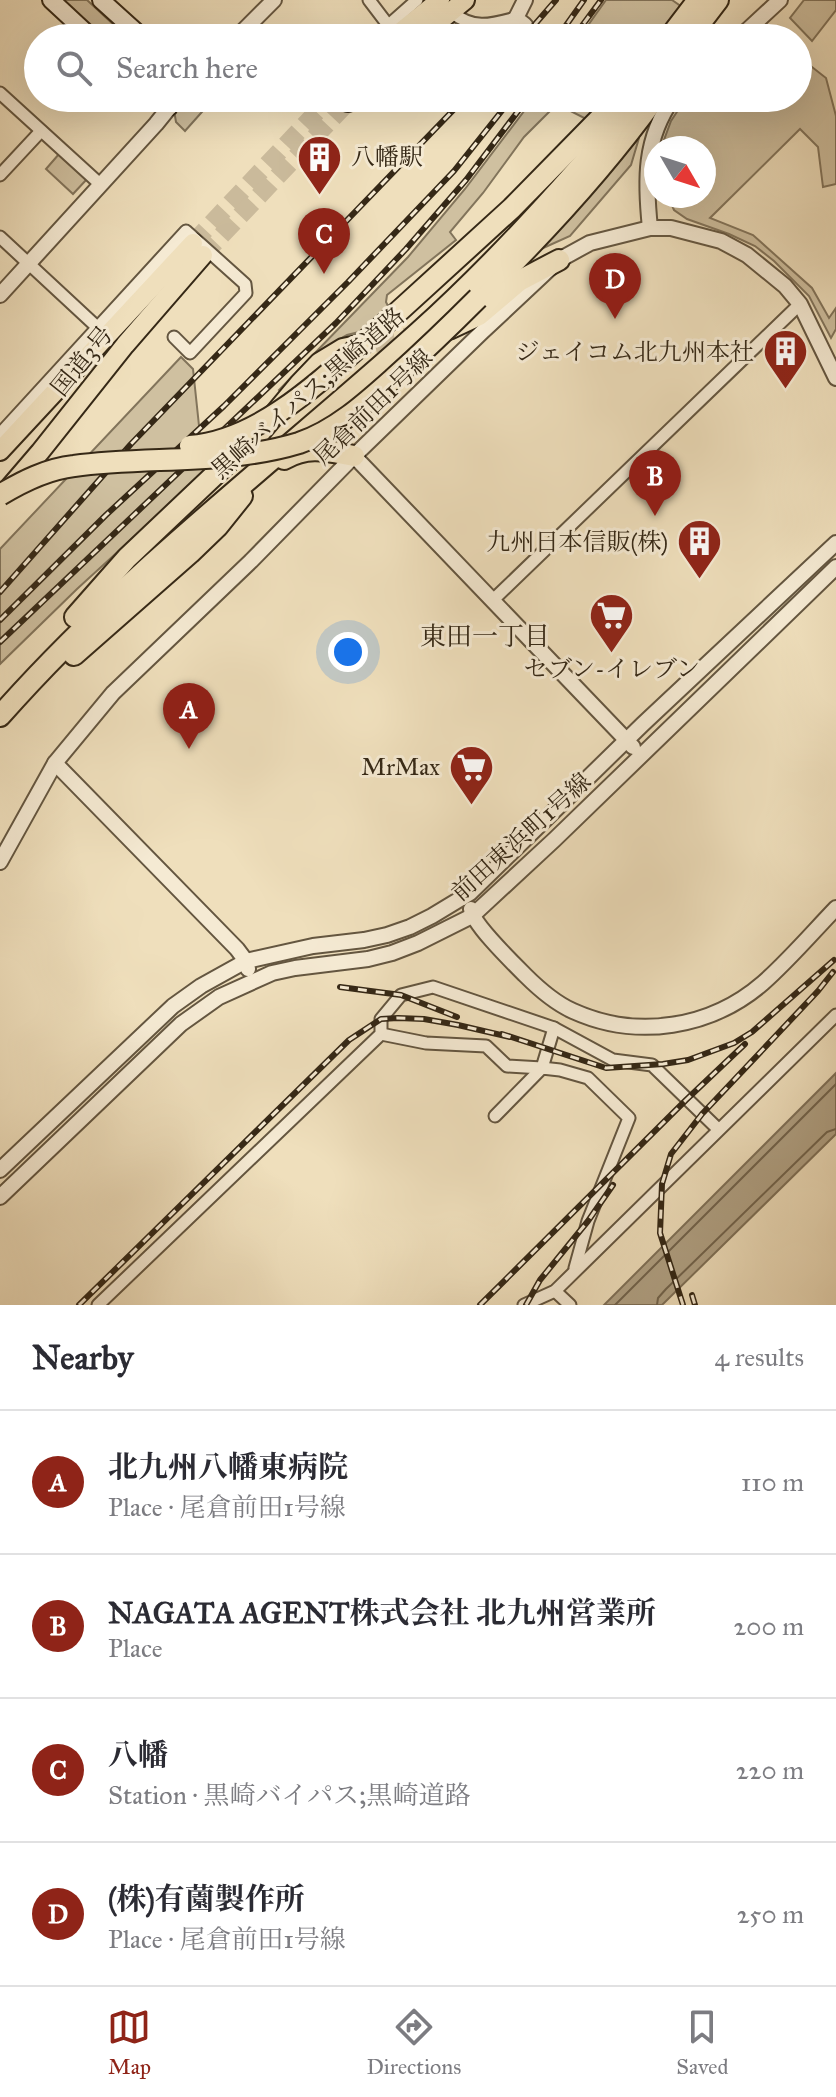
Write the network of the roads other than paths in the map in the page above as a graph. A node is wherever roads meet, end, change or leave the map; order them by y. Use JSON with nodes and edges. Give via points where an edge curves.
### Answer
{"nodes":[{"id":1,"x":51,"y":0,"type":"edge"},
{"id":2,"x":101,"y":0,"type":"edge"},
{"id":3,"x":369,"y":0,"type":"edge"},
{"id":4,"x":417,"y":0,"type":"edge"},
{"id":5,"x":525,"y":0,"type":"edge"},
{"id":6,"x":698,"y":0,"type":"edge"},
{"id":7,"x":720,"y":0,"type":"edge"},
{"id":8,"x":780,"y":0,"type":"edge"},
{"id":9,"x":271,"y":1,"type":"edge"},
{"id":10,"x":452,"y":4,"type":"edge"},
{"id":11,"x":521,"y":22,"type":"joint"},
{"id":12,"x":77,"y":24,"type":"edge"},
{"id":13,"x":128,"y":24,"type":"edge"},
{"id":14,"x":250,"y":24,"type":"edge"},
{"id":15,"x":386,"y":24,"type":"edge"},
{"id":16,"x":397,"y":24,"type":"edge"},
{"id":17,"x":407,"y":24,"type":"edge"},
{"id":18,"x":433,"y":24,"type":"edge"},
{"id":19,"x":470,"y":24,"type":"edge"},
{"id":20,"x":494,"y":24,"type":"edge"},
{"id":21,"x":680,"y":24,"type":"edge"},
{"id":22,"x":700,"y":24,"type":"edge"},
{"id":23,"x":705,"y":24,"type":"edge"},
{"id":24,"x":754,"y":24,"type":"edge"},
{"id":25,"x":0,"y":93,"type":"edge"},
{"id":26,"x":159,"y":112,"type":"edge"},
{"id":27,"x":607,"y":112,"type":"edge"},
{"id":28,"x":609,"y":112,"type":"edge"},
{"id":29,"x":645,"y":112,"type":"edge"},
{"id":30,"x":646,"y":112,"type":"edge"},
{"id":31,"x":652,"y":112,"type":"edge"},
{"id":32,"x":41,"y":131,"type":"junction"},
{"id":33,"x":0,"y":175,"type":"edge"},
{"id":34,"x":101,"y":185,"type":"junction"},
{"id":35,"x":650,"y":228,"type":"junction"},
{"id":36,"x":0,"y":237,"type":"edge"},
{"id":37,"x":559,"y":260,"type":"junction"},
{"id":38,"x":29,"y":264,"type":"junction"},
{"id":39,"x":0,"y":295,"type":"edge"},
{"id":40,"x":800,"y":304,"type":"junction"},
{"id":41,"x":97,"y":327,"type":"junction"},
{"id":42,"x":438,"y":332,"type":"tunnel mouth"},
{"id":43,"x":174,"y":337,"type":"dead end"},
{"id":44,"x":375,"y":343,"type":"tunnel mouth"},
{"id":45,"x":836,"y":378,"type":"edge"},
{"id":46,"x":1,"y":445,"type":"edge"},
{"id":47,"x":354,"y":456,"type":"junction"},
{"id":48,"x":0,"y":483,"type":"edge"},
{"id":49,"x":0,"y":497,"type":"edge"},
{"id":50,"x":836,"y":543,"type":"edge"},
{"id":51,"x":836,"y":567,"type":"edge"},
{"id":52,"x":493,"y":600,"type":"junction"},
{"id":53,"x":75,"y":617,"type":"junction"},
{"id":54,"x":0,"y":696,"type":"edge"},
{"id":55,"x":0,"y":716,"type":"edge"},
{"id":56,"x":0,"y":722,"type":"edge"},
{"id":57,"x":627,"y":741,"type":"junction"},
{"id":58,"x":641,"y":755,"type":"junction"},
{"id":59,"x":55,"y":763,"type":"junction"},
{"id":60,"x":0,"y":862,"type":"edge"},
{"id":61,"x":470,"y":893,"type":"junction"},
{"id":62,"x":836,"y":908,"type":"edge"},
{"id":63,"x":472,"y":916,"type":"junction"},
{"id":64,"x":246,"y":961,"type":"junction"},
{"id":65,"x":252,"y":981,"type":"junction"},
{"id":66,"x":836,"y":1015,"type":"edge"},
{"id":67,"x":554,"y":1028,"type":"junction"},
{"id":68,"x":381,"y":1034,"type":"junction"},
{"id":69,"x":542,"y":1068,"type":"junction"},
{"id":70,"x":495,"y":1116,"type":"dead end"},
{"id":71,"x":718,"y":1129,"type":"junction"},
{"id":72,"x":0,"y":1170,"type":"edge"},
{"id":73,"x":0,"y":1197,"type":"edge"},
{"id":74,"x":574,"y":1271,"type":"junction"},
{"id":75,"x":555,"y":1291,"type":"junction"},
{"id":76,"x":98,"y":1305,"type":"edge"},
{"id":77,"x":524,"y":1305,"type":"edge"},
{"id":78,"x":570,"y":1305,"type":"edge"}],
"edges":[{"from":1,"to":12,"type":"main road"},
{"from":2,"to":13,"type":"main road"},
{"from":3,"to":15,"type":"street"},
{"from":4,"to":16,"type":"street"},
{"from":5,"to":11,"type":"street"},
{"from":6,"to":21,"type":"highway"},
{"from":7,"to":22,"type":"highway"},
{"from":7,"to":23,"type":"highway"},
{"from":8,"to":24,"type":"street"},
{"from":9,"to":14,"type":"street"},
{"from":10,"to":17,"type":"highway"},
{"from":10,"to":18,"type":"highway"},
{"from":10,"to":19,"type":"street"},
{"from":11,"to":20,"type":"street"},
{"from":25,"to":32,"type":"street"},
{"from":26,"to":34,"type":"street"},
{"from":27,"to":48,"type":"highway","bridge":true,"via":[[387,322],[263,422],[209,444],[47,461]]},
{"from":28,"to":53,"type":"highway","name":"黒崎バイパス;黒崎道路","via":[[467,270]]},
{"from":29,"to":55,"type":"highway","name":"黒崎バイパス;黒崎道路","via":[[375,371],[141,573]]},
{"from":30,"to":49,"type":"highway","bridge":true,"via":[[478,298],[335,425],[299,443],[251,453],[72,466],[32,478]]},
{"from":31,"to":35,"type":"street","via":[[646,192]]},
{"from":32,"to":33,"type":"street"},
{"from":32,"to":34,"type":"street"},
{"from":34,"to":38,"type":"street"},
{"from":35,"to":37,"type":"street","name":"尾倉前田1号線","via":[[590,243]]},
{"from":35,"to":40,"type":"street","name":"尾倉前田1号線","via":[[721,241],[770,272]]},
{"from":36,"to":38,"type":"street"},
{"from":37,"to":42,"type":"highway","via":[[519,281],[479,315]]},
{"from":37,"to":47,"type":"street","name":"尾倉前田1号線"},
{"from":38,"to":39,"type":"street"},
{"from":38,"to":41,"type":"street"},
{"from":40,"to":45,"type":"street","name":"尾倉前田1号線"},
{"from":40,"to":52,"type":"street"},
{"from":41,"to":43,"type":"street","via":[[186,231],[245,284],[246,293],[190,353]]},
{"from":41,"to":46,"type":"street"},
{"from":44,"to":53,"type":"highway","via":[[343,349],[320,363],[260,432],[127,558]]},
{"from":46,"to":49,"type":"highway","name":"国道3号","via":[[198,249]]},
{"from":47,"to":52,"type":"street"},
{"from":47,"to":56,"type":"highway","via":[[315,449],[275,464],[190,553]]},
{"from":47,"to":59,"type":"street","name":"尾倉前田1号線","via":[[113,693]]},
{"from":50,"to":57,"type":"street","name":"前田東浜町1号線"},
{"from":51,"to":58,"type":"street","name":"前田東浜町1号線"},
{"from":52,"to":57,"type":"street"},
{"from":53,"to":54,"type":"highway","name":"黒崎バイパス;黒崎道路"},
{"from":57,"to":58,"type":"street"},
{"from":57,"to":61,"type":"street","name":"前田東浜町1号線"},
{"from":58,"to":63,"type":"street","name":"前田東浜町1号線"},
{"from":59,"to":60,"type":"street","name":"尾倉前田1号線"},
{"from":59,"to":64,"type":"street"},
{"from":61,"to":63,"type":"street"},
{"from":61,"to":64,"type":"street","name":"前田東浜町1号線","via":[[387,935]]},
{"from":62,"to":63,"type":"street","via":[[762,983],[726,1008],[662,1027],[629,1027],[573,1011],[522,972]]},
{"from":63,"to":65,"type":"street","name":"前田東浜町1号線","via":[[392,953],[295,968]]},
{"from":64,"to":65,"type":"street"},
{"from":64,"to":72,"type":"street","name":"前田東浜町1号線","via":[[173,1006]]},
{"from":65,"to":73,"type":"street","name":"前田東浜町1号線","via":[[181,1024]]},
{"from":66,"to":71,"type":"street"},
{"from":67,"to":68,"type":"street","via":[[433,987],[401,995],[381,1019]]},
{"from":67,"to":69,"type":"street"},
{"from":67,"to":71,"type":"street","via":[[613,1060],[652,1065]]},
{"from":68,"to":69,"type":"street","via":[[486,1046],[507,1066]]},
{"from":68,"to":76,"type":"street"},
{"from":69,"to":70,"type":"street"},
{"from":69,"to":74,"type":"street","via":[[588,1078],[629,1118]]},
{"from":71,"to":74,"type":"street"},
{"from":74,"to":75,"type":"street"},
{"from":75,"to":77,"type":"street"},
{"from":75,"to":78,"type":"street"}]}
